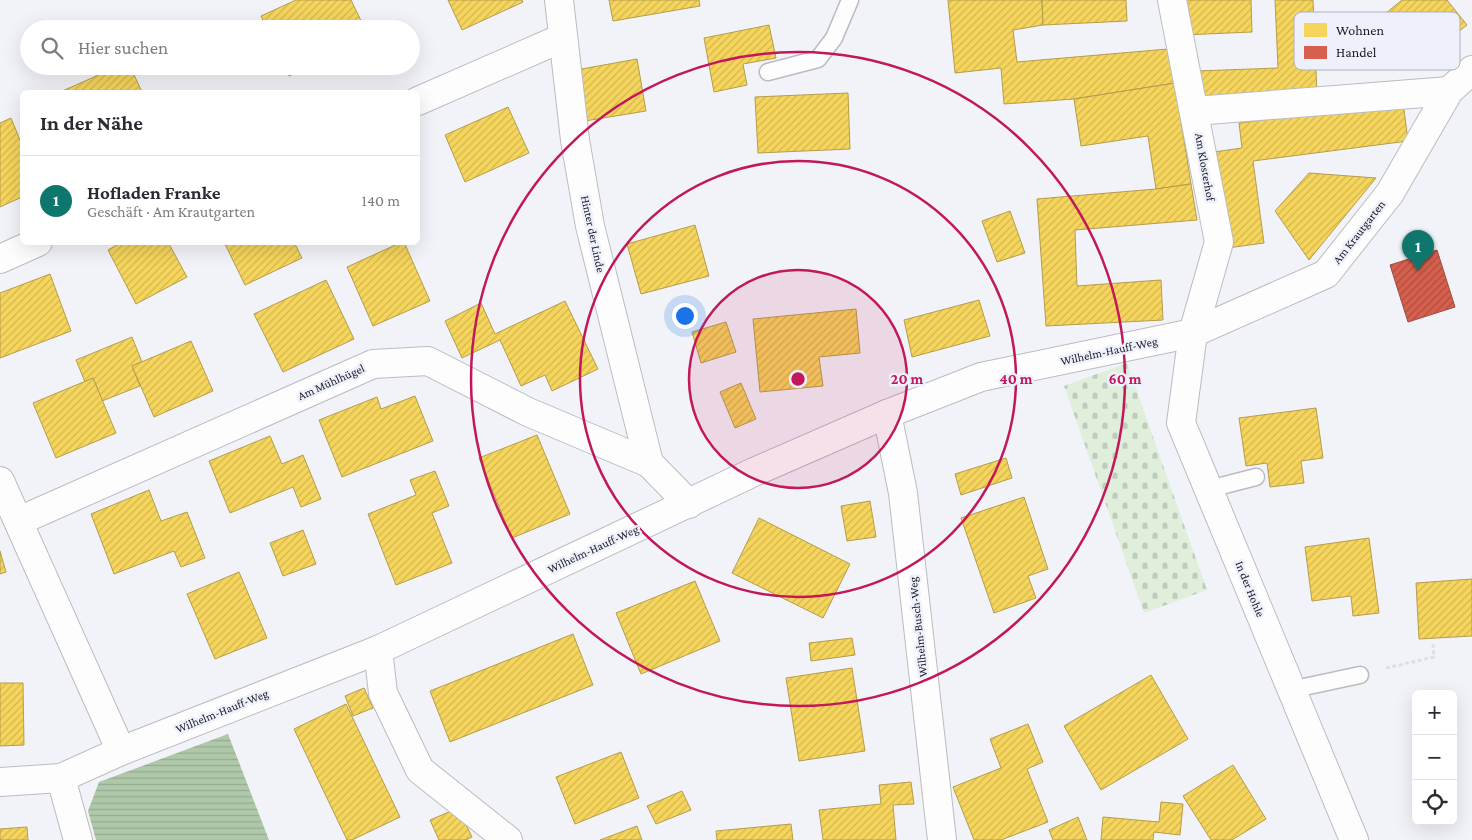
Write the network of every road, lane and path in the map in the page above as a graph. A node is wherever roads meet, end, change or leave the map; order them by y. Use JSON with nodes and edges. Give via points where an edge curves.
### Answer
{"nodes":[{"id":1,"x":559,"y":0,"type":"edge"},
{"id":2,"x":850,"y":0,"type":"edge"},
{"id":3,"x":1172,"y":0,"type":"edge"},
{"id":4,"x":562,"y":38,"type":"junction"},
{"id":5,"x":1472,"y":70,"type":"edge"},
{"id":6,"x":768,"y":72,"type":"dead end"},
{"id":7,"x":1449,"y":91,"type":"junction"},
{"id":8,"x":420,"y":101,"type":"edge"},
{"id":9,"x":1195,"y":111,"type":"junction"},
{"id":10,"x":31,"y":245,"type":"edge"},
{"id":11,"x":0,"y":259,"type":"edge"},
{"id":12,"x":1192,"y":333,"type":"junction"},
{"id":13,"x":887,"y":414,"type":"junction"},
{"id":14,"x":649,"y":463,"type":"junction"},
{"id":15,"x":1256,"y":477,"type":"dead end"},
{"id":16,"x":0,"y":481,"type":"edge"},
{"id":17,"x":1209,"y":489,"type":"junction"},
{"id":18,"x":689,"y":504,"type":"junction"},
{"id":19,"x":19,"y":521,"type":"junction"},
{"id":20,"x":1433,"y":644,"type":"dead end"},
{"id":21,"x":378,"y":650,"type":"junction"},
{"id":22,"x":1360,"y":675,"type":"joint"},
{"id":23,"x":1290,"y":690,"type":"junction"},
{"id":24,"x":121,"y":751,"type":"junction"},
{"id":25,"x":61,"y":778,"type":"junction"},
{"id":26,"x":0,"y":782,"type":"edge"},
{"id":27,"x":78,"y":840,"type":"edge"},
{"id":28,"x":508,"y":840,"type":"edge"},
{"id":29,"x":942,"y":840,"type":"edge"},
{"id":30,"x":1354,"y":840,"type":"edge"}],
"edges":[{"from":1,"to":4,"type":"street","name":"Hinter der Linde"},
{"from":2,"to":6,"type":"lane","via":[[834,38],[818,59]]},
{"from":3,"to":9,"type":"street","name":"Am Klosterhof"},
{"from":4,"to":8,"type":"street"},
{"from":4,"to":14,"type":"street","name":"Hinter der Linde","via":[[590,226]]},
{"from":5,"to":7,"type":"street","name":"Am Krautgarten"},
{"from":7,"to":9,"type":"street"},
{"from":7,"to":12,"type":"street","name":"Am Krautgarten","via":[[1390,193],[1326,274]]},
{"from":9,"to":12,"type":"street","name":"Am Klosterhof","via":[[1219,242]]},
{"from":10,"to":11,"type":"street"},
{"from":12,"to":13,"type":"street","name":"Wilhelm-Hauff-Weg","via":[[981,377]]},
{"from":12,"to":17,"type":"street","name":"In der Hohle","via":[[1182,423]]},
{"from":13,"to":18,"type":"street","name":"Wilhelm-Hauff-Weg"},
{"from":13,"to":29,"type":"street","name":"Wilhelm-Busch-Weg","via":[[903,493]]},
{"from":14,"to":18,"type":"street","name":"Am Mühlhügel"},
{"from":14,"to":19,"type":"street","name":"Am Mühlhügel","via":[[528,412],[428,361],[373,364]]},
{"from":15,"to":17,"type":"lane"},
{"from":16,"to":19,"type":"street"},
{"from":17,"to":23,"type":"street","name":"In der Hohle"},
{"from":18,"to":21,"type":"street","name":"Wilhelm-Hauff-Weg"},
{"from":19,"to":24,"type":"street"},
{"from":20,"to":22,"type":"path","via":[[1434,657]]},
{"from":21,"to":24,"type":"street","name":"Wilhelm-Hauff-Weg"},
{"from":21,"to":28,"type":"street","via":[[382,693],[420,770]]},
{"from":22,"to":23,"type":"lane"},
{"from":23,"to":30,"type":"street","name":"In der Hohle"},
{"from":24,"to":25,"type":"street","name":"Wilhelm-Hauff-Weg"},
{"from":25,"to":26,"type":"street","name":"Wilhelm-Hauff-Weg"},
{"from":25,"to":27,"type":"street"}]}
